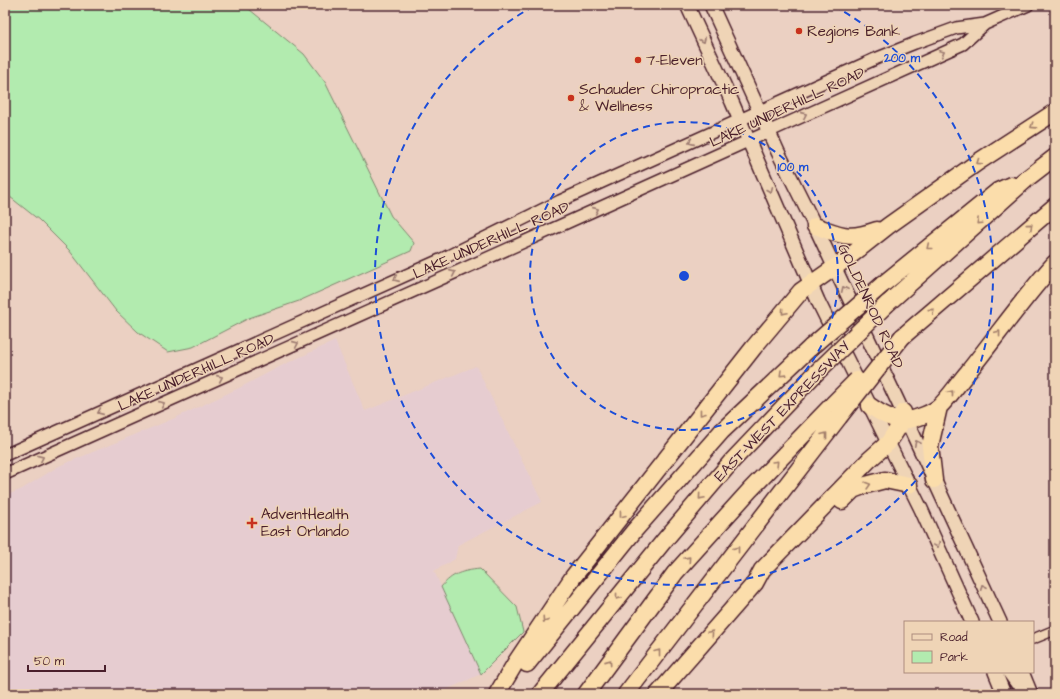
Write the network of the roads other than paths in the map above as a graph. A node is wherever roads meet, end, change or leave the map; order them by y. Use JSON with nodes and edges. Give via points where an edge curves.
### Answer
{"nodes":[{"id":1,"x":687,"y":5,"type":"edge"},
{"id":2,"x":711,"y":5,"type":"edge"},
{"id":3,"x":1027,"y":5,"type":"edge"},
{"id":4,"x":985,"y":24,"type":"junction"},
{"id":5,"x":759,"y":111,"type":"junction"},
{"id":6,"x":1055,"y":112,"type":"edge"},
{"id":7,"x":740,"y":120,"type":"junction"},
{"id":8,"x":769,"y":132,"type":"junction"},
{"id":9,"x":749,"y":141,"type":"junction"},
{"id":10,"x":1055,"y":157,"type":"edge"},
{"id":11,"x":1029,"y":177,"type":"junction"},
{"id":12,"x":1055,"y":206,"type":"edge"},
{"id":13,"x":815,"y":226,"type":"junction"},
{"id":14,"x":888,"y":226,"type":"junction"},
{"id":15,"x":1055,"y":263,"type":"edge"},
{"id":16,"x":835,"y":268,"type":"junction"},
{"id":17,"x":811,"y":284,"type":"junction"},
{"id":18,"x":246,"y":346,"type":"junction"},
{"id":19,"x":260,"y":360,"type":"junction"},
{"id":20,"x":246,"y":366,"type":"junction"},
{"id":21,"x":870,"y":406,"type":"junction"},
{"id":22,"x":939,"y":407,"type":"junction"},
{"id":23,"x":836,"y":410,"type":"junction"},
{"id":24,"x":904,"y":418,"type":"junction"},
{"id":25,"x":888,"y":444,"type":"junction"},
{"id":26,"x":5,"y":455,"type":"edge"},
{"id":27,"x":5,"y":474,"type":"edge"},
{"id":28,"x":934,"y":480,"type":"junction"},
{"id":29,"x":909,"y":485,"type":"junction"},
{"id":30,"x":755,"y":583,"type":"junction"},
{"id":31,"x":972,"y":621,"type":"edge"},
{"id":32,"x":1000,"y":621,"type":"edge"},
{"id":33,"x":1055,"y":630,"type":"edge"},
{"id":34,"x":1034,"y":639,"type":"edge"},
{"id":35,"x":995,"y":673,"type":"edge"},
{"id":36,"x":1010,"y":673,"type":"edge"},
{"id":37,"x":1022,"y":673,"type":"edge"},
{"id":38,"x":1030,"y":693,"type":"edge"},
{"id":39,"x":497,"y":694,"type":"edge"},
{"id":40,"x":504,"y":694,"type":"edge"},
{"id":41,"x":540,"y":694,"type":"edge"},
{"id":42,"x":586,"y":694,"type":"edge"},
{"id":43,"x":626,"y":694,"type":"edge"},
{"id":44,"x":658,"y":694,"type":"edge"},
{"id":45,"x":1004,"y":694,"type":"edge"}],
"edges":[{"from":1,"to":7,"type":"main road","one_way":true},
{"from":2,"to":5,"type":"main road","name":"GOLDENROD ROAD"},
{"from":3,"to":4,"type":"street","name":"LAKE UNDERHILL ROAD"},
{"from":4,"to":5,"type":"street","name":"LAKE UNDERHILL ROAD","via":[[956,28],[915,43]]},
{"from":8,"to":4,"type":"street","name":"LAKE UNDERHILL ROAD","one_way":true,"via":[[963,44]]},
{"from":5,"to":7,"type":"street","name":"LAKE UNDERHILL ROAD"},
{"from":5,"to":8,"type":"main road","name":"GOLDENROD ROAD"},
{"from":6,"to":14,"type":"highway","one_way":true,"via":[[978,162]]},
{"from":7,"to":9,"type":"main road"},
{"from":7,"to":18,"type":"street","name":"LAKE UNDERHILL ROAD","one_way":true,"via":[[560,201],[440,260]]},
{"from":8,"to":9,"type":"street","name":"LAKE UNDERHILL ROAD"},
{"from":8,"to":13,"type":"main road","name":"GOLDENROD ROAD"},
{"from":9,"to":17,"type":"main road","one_way":true},
{"from":19,"to":9,"type":"street","name":"LAKE UNDERHILL ROAD","one_way":true},
{"from":10,"to":11,"type":"highway","name":"EAST-WEST EXPRESSWAY"},
{"from":11,"to":40,"type":"highway","one_way":true,"bridge":true,"via":[[998,190],[882,285],[811,347],[722,431],[634,531]]},
{"from":11,"to":41,"type":"highway","name":"EAST-WEST EXPRESSWAY","one_way":true,"bridge":true,"via":[[888,304],[813,376],[732,461]]},
{"from":23,"to":12,"type":"highway","one_way":true,"bridge":true,"via":[[902,337]]},
{"from":13,"to":14,"type":"highway","via":[[843,236],[854,237]]},
{"from":13,"to":16,"type":"main road","name":"GOLDENROD ROAD"},
{"from":14,"to":16,"type":"highway"},
{"from":22,"to":15,"type":"highway","one_way":true},
{"from":16,"to":17,"type":"highway"},
{"from":24,"to":16,"type":"main road","name":"GOLDENROD ROAD","one_way":true},
{"from":17,"to":21,"type":"main road"},
{"from":17,"to":39,"type":"highway","one_way":true,"via":[[801,291],[754,347],[574,577]]},
{"from":18,"to":19,"type":"street"},
{"from":18,"to":20,"type":"street"},
{"from":18,"to":26,"type":"street","name":"LAKE UNDERHILL ROAD","one_way":true},
{"from":19,"to":20,"type":"street","name":"LAKE UNDERHILL ROAD"},
{"from":27,"to":20,"type":"street","name":"LAKE UNDERHILL ROAD","one_way":true},
{"from":21,"to":24,"type":"highway","via":[[883,415]]},
{"from":21,"to":25,"type":"main road"},
{"from":22,"to":24,"type":"highway","via":[[920,417]]},
{"from":22,"to":28,"type":"highway","via":[[930,446]]},
{"from":42,"to":23,"type":"highway","one_way":true,"via":[[675,573],[750,490]]},
{"from":43,"to":23,"type":"highway","one_way":true},
{"from":24,"to":25,"type":"highway"},
{"from":28,"to":24,"type":"main road","name":"GOLDENROD ROAD","one_way":true},
{"from":25,"to":29,"type":"main road"},
{"from":25,"to":30,"type":"highway","via":[[869,460],[762,570]]},
{"from":32,"to":28,"type":"main road","name":"GOLDENROD ROAD","one_way":true},
{"from":30,"to":29,"type":"highway","one_way":true,"via":[[770,573],[852,490],[885,480]]},
{"from":29,"to":31,"type":"main road","one_way":true},
{"from":44,"to":30,"type":"highway","one_way":true},
{"from":33,"to":34,"type":"street"},
{"from":35,"to":45,"type":"main road"},
{"from":36,"to":38,"type":"main road","via":[[1019,686]]},
{"from":37,"to":38,"type":"main road"}]}
